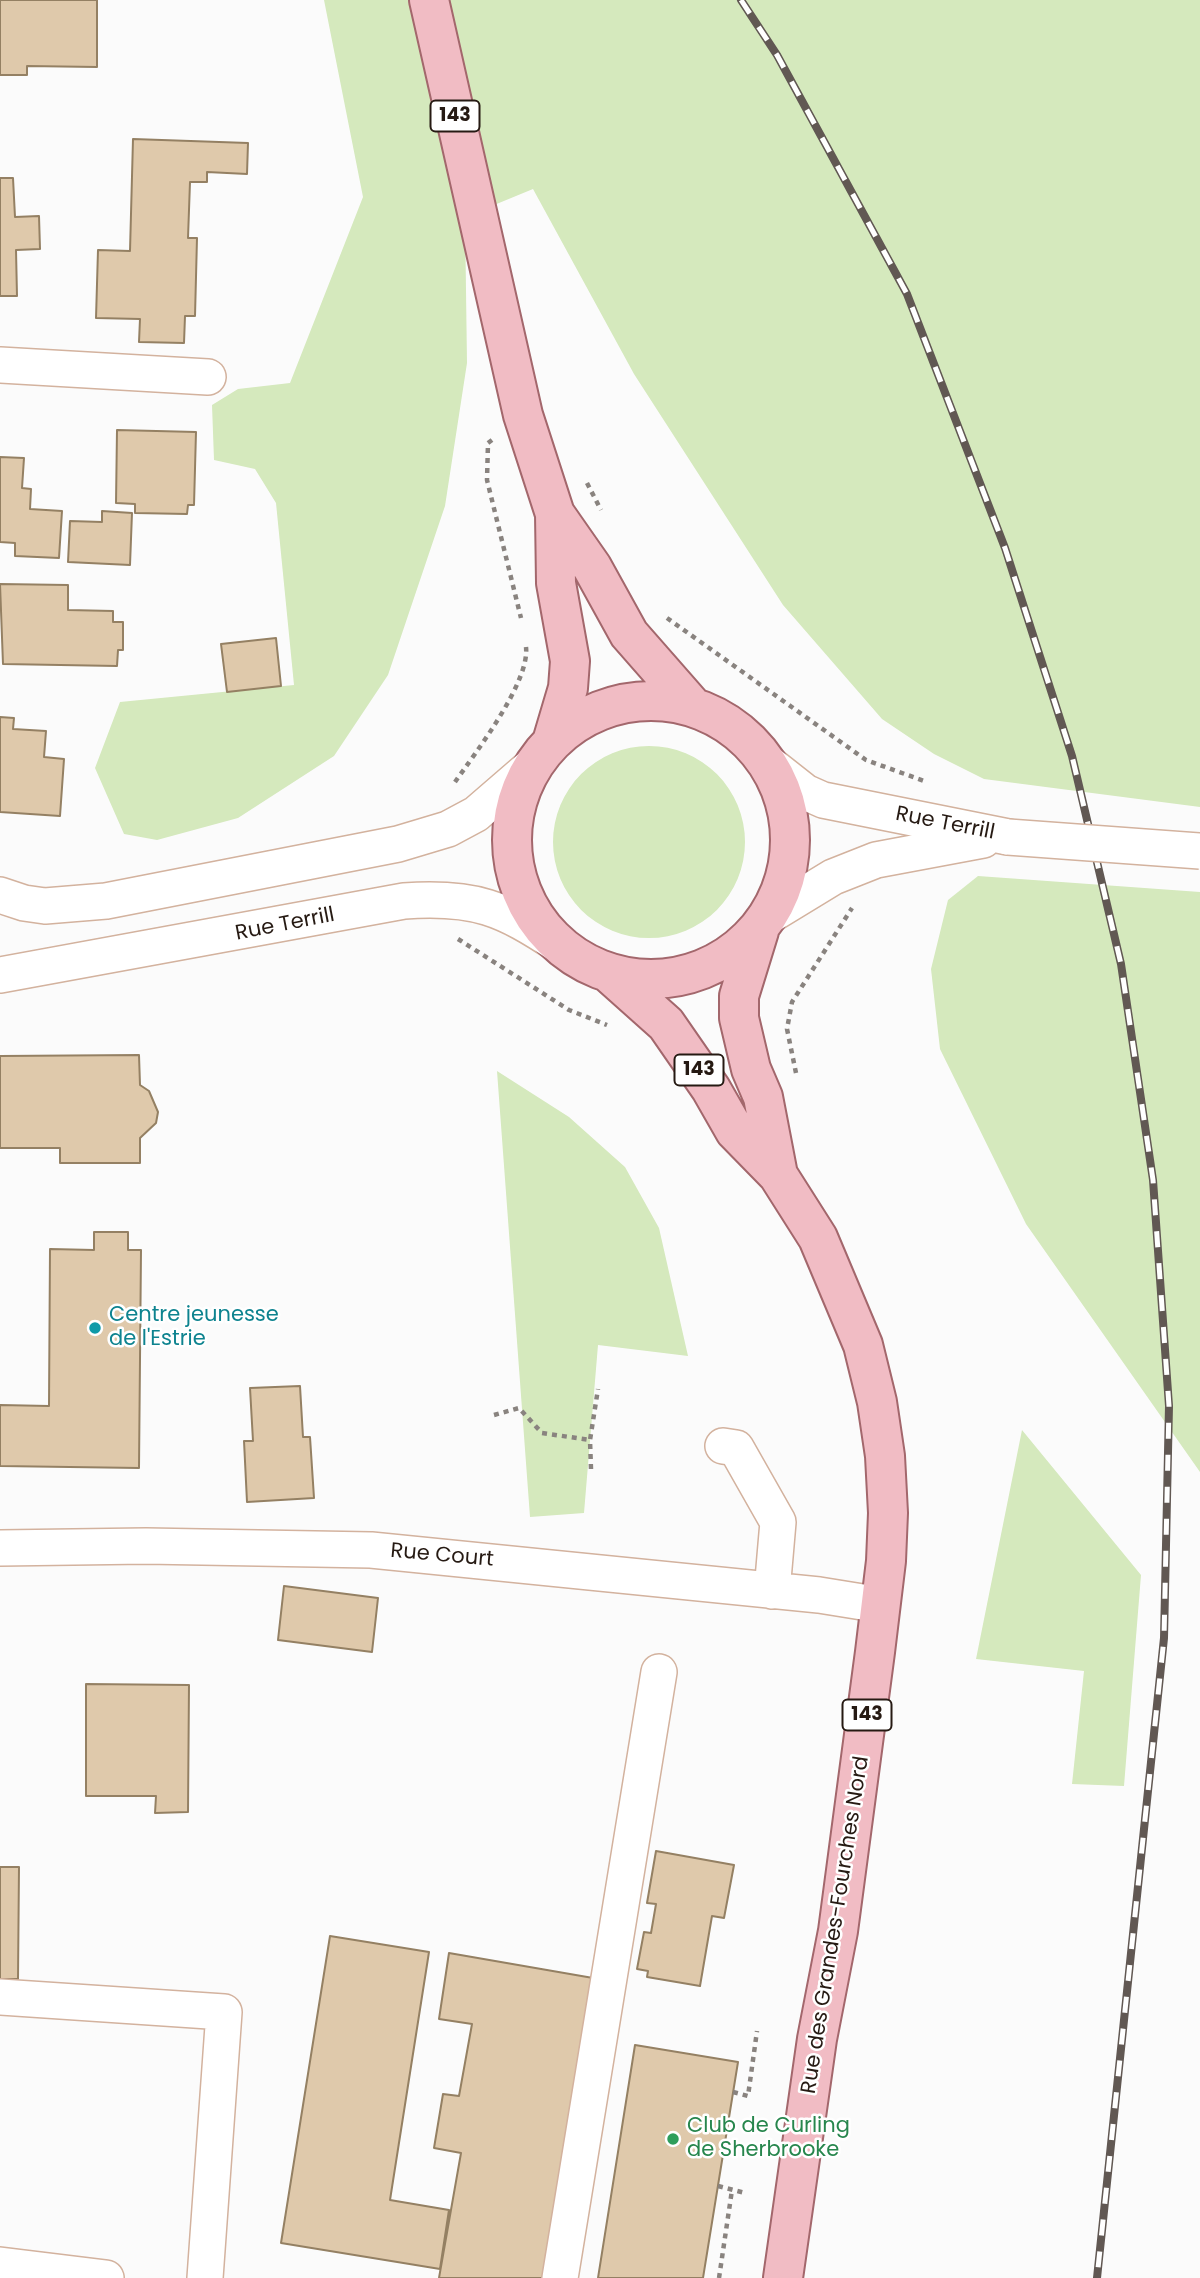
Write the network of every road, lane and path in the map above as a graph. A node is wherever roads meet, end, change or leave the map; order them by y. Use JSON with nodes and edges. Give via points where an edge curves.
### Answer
{"nodes":[{"id":1,"x":429,"y":0,"type":"edge"},
{"id":2,"x":0,"y":365,"type":"edge"},
{"id":3,"x":208,"y":377,"type":"dead end"},
{"id":4,"x":523,"y":415,"type":"junction"},
{"id":5,"x":555,"y":514,"type":"junction"},
{"id":6,"x":665,"y":616,"type":"dead end"},
{"id":7,"x":522,"y":623,"type":"dead end"},
{"id":8,"x":525,"y":636,"type":"dead end"},
{"id":9,"x":693,"y":707,"type":"junction"},
{"id":10,"x":544,"y":752,"type":"junction"},
{"id":11,"x":767,"y":762,"type":"junction"},
{"id":12,"x":887,"y":769,"type":"dead end"},
{"id":13,"x":445,"y":790,"type":"dead end"},
{"id":14,"x":1008,"y":837,"type":"junction"},
{"id":15,"x":1200,"y":851,"type":"edge"},
{"id":16,"x":0,"y":895,"type":"edge"},
{"id":17,"x":404,"y":901,"type":"junction"},
{"id":18,"x":862,"y":901,"type":"dead end"},
{"id":19,"x":764,"y":922,"type":"junction"},
{"id":20,"x":560,"y":946,"type":"junction"},
{"id":21,"x":610,"y":974,"type":"junction"},
{"id":22,"x":0,"y":975,"type":"edge"},
{"id":23,"x":616,"y":1028,"type":"dead end"},
{"id":24,"x":787,"y":1030,"type":"dead end"},
{"id":25,"x":778,"y":1175,"type":"junction"},
{"id":26,"x":598,"y":1389,"type":"dead end"},
{"id":27,"x":494,"y":1415,"type":"dead end"},
{"id":28,"x":590,"y":1440,"type":"junction"},
{"id":29,"x":723,"y":1446,"type":"dead end"},
{"id":30,"x":591,"y":1469,"type":"dead end"},
{"id":31,"x":0,"y":1548,"type":"edge"},
{"id":32,"x":772,"y":1591,"type":"junction"},
{"id":33,"x":881,"y":1605,"type":"junction"},
{"id":34,"x":659,"y":1672,"type":"dead end"},
{"id":35,"x":0,"y":1997,"type":"edge"},
{"id":36,"x":757,"y":2031,"type":"dead end"},
{"id":37,"x":733,"y":2092,"type":"dead end"},
{"id":38,"x":718,"y":2186,"type":"dead end"},
{"id":39,"x":732,"y":2190,"type":"junction"},
{"id":40,"x":745,"y":2193,"type":"dead end"},
{"id":41,"x":0,"y":2264,"type":"edge"},
{"id":42,"x":106,"y":2278,"type":"edge"},
{"id":43,"x":205,"y":2278,"type":"edge"},
{"id":44,"x":559,"y":2278,"type":"edge"},
{"id":45,"x":719,"y":2278,"type":"edge"},
{"id":46,"x":783,"y":2278,"type":"edge"}],
"edges":[{"from":1,"to":4,"type":"main road","number":"143"},
{"from":2,"to":3,"type":"street"},
{"from":4,"to":5,"type":"main road","number":"143"},
{"from":4,"to":7,"type":"path","via":[[488,443],[487,480]]},
{"from":5,"to":9,"type":"main road","number":"143","via":[[592,566],[629,634]]},
{"from":5,"to":10,"type":"main road","number":"143","via":[[556,583],[570,661],[568,688]]},
{"from":6,"to":12,"type":"path","via":[[866,760]]},
{"from":8,"to":13,"type":"path","via":[[528,662],[493,727]]},
{"from":9,"to":10,"type":"main road","number":"143","via":[[663,701],[603,709],[576,723]]},
{"from":9,"to":11,"type":"main road","number":"143","via":[[747,738]]},
{"from":10,"to":16,"type":"street","via":[[476,814],[448,829],[398,844],[106,901],[45,906]]},
{"from":10,"to":20,"type":"main road","number":"143","via":[[520,792],[512,825],[513,859],[537,922]]},
{"from":11,"to":14,"type":"street","name":"Rue Terrill","via":[[823,800]]},
{"from":11,"to":19,"type":"main road","number":"143","via":[[782,791],[790,844],[784,887]]},
{"from":14,"to":15,"type":"street","bridge":true},
{"from":14,"to":19,"type":"street","name":"Rue Terrill","via":[[876,860],[833,877]]},
{"from":17,"to":20,"type":"street","name":"Rue Terrill","via":[[465,901],[497,909],[521,919]]},
{"from":17,"to":22,"type":"street","name":"Rue Terrill"},
{"from":17,"to":23,"type":"path","via":[[569,1010]]},
{"from":18,"to":24,"type":"path","via":[[853,907],[792,1002]]},
{"from":19,"to":21,"type":"main road","number":"143","via":[[729,957],[692,974],[651,980]]},
{"from":19,"to":25,"type":"main road","name":"Rue des Grandes-Fourches Nord","number":"143","via":[[739,996],[739,1018],[745,1051],[763,1097]]},
{"from":20,"to":21,"type":"main road","number":"143"},
{"from":21,"to":25,"type":"main road","name":"Rue des Grandes-Fourches Nord","number":"143","via":[[666,1024],[735,1131]]},
{"from":25,"to":33,"type":"main road","name":"Rue des Grandes-Fourches Nord","number":"143","via":[[818,1238],[842,1290],[863,1345],[877,1402],[888,1513]]},
{"from":26,"to":28,"type":"path"},
{"from":27,"to":28,"type":"path","via":[[519,1408],[542,1433]]},
{"from":28,"to":30,"type":"path"},
{"from":29,"to":32,"type":"street","via":[[736,1448],[778,1522]]},
{"from":31,"to":32,"type":"street","name":"Rue Court","via":[[371,1550]]},
{"from":32,"to":33,"type":"street","name":"Rue Court"},
{"from":33,"to":46,"type":"main road","name":"Rue des Grandes-Fourches Nord","number":"143","via":[[838,1931],[817,2039]]},
{"from":34,"to":44,"type":"street"},
{"from":35,"to":43,"type":"street","via":[[224,2012]]},
{"from":36,"to":37,"type":"path","via":[[748,2096]]},
{"from":38,"to":39,"type":"path"},
{"from":39,"to":40,"type":"path"},
{"from":39,"to":45,"type":"path"},
{"from":41,"to":42,"type":"street"}]}
